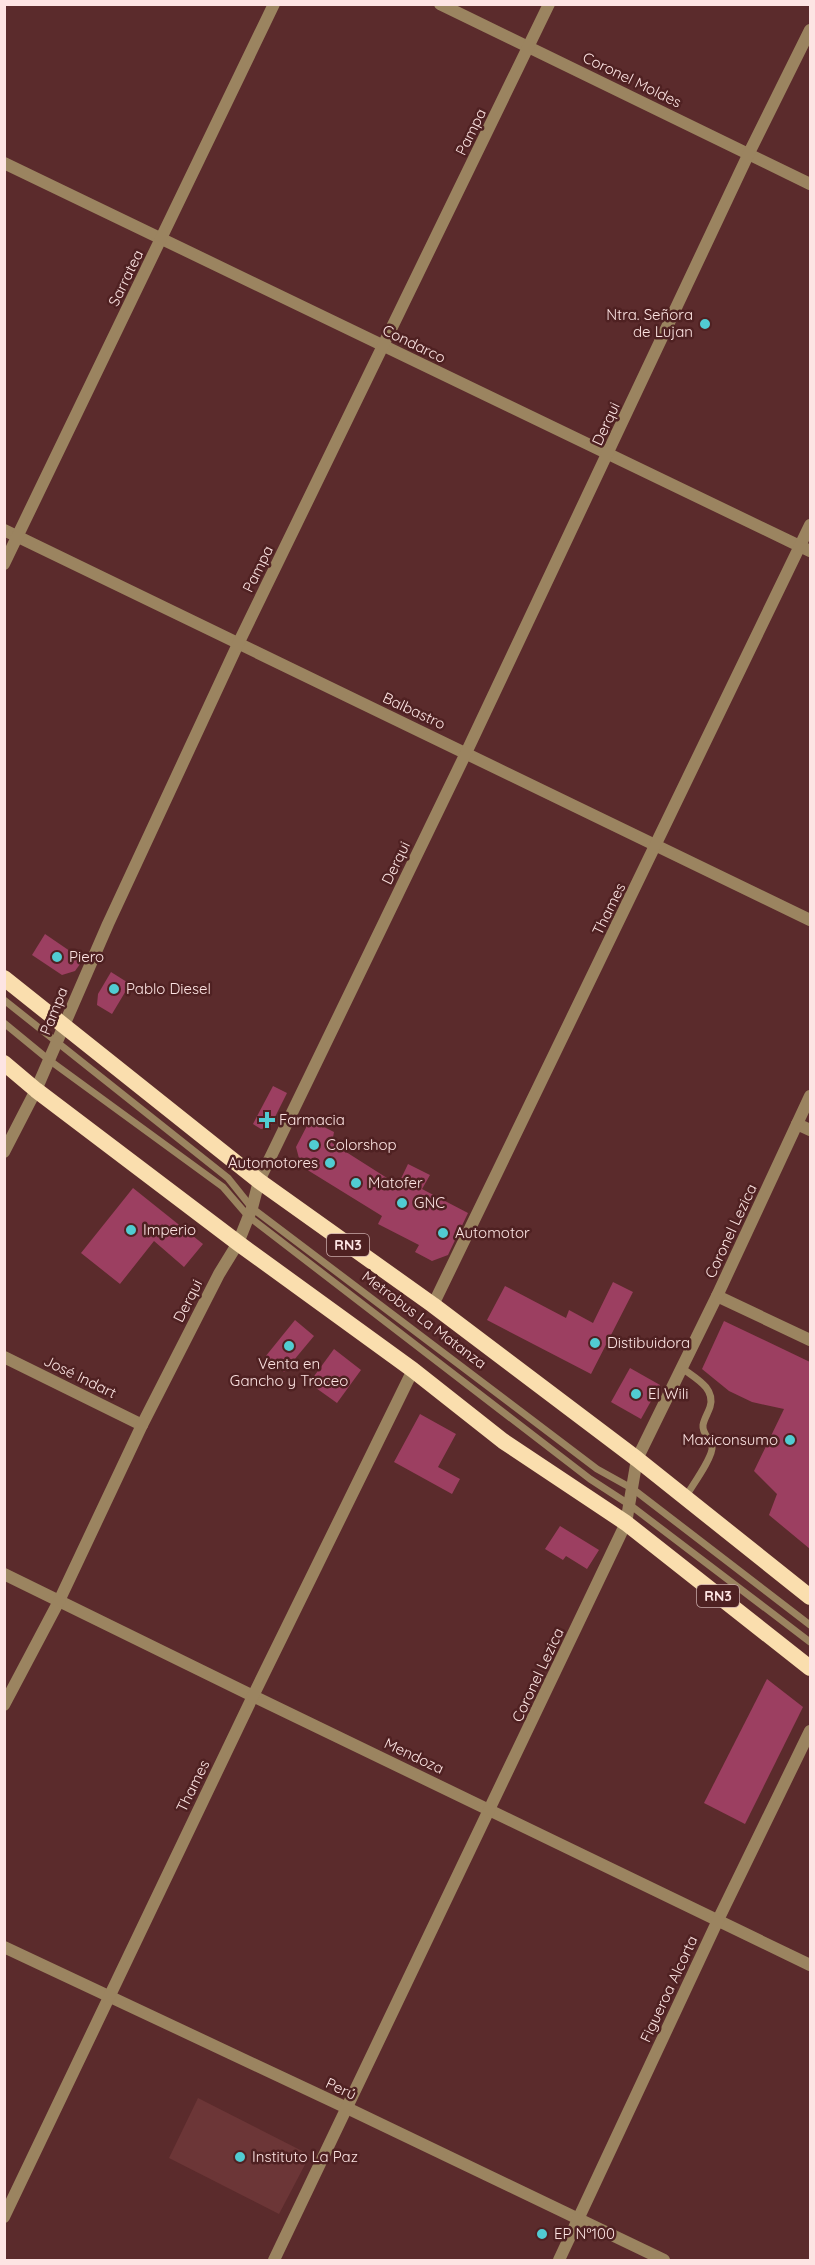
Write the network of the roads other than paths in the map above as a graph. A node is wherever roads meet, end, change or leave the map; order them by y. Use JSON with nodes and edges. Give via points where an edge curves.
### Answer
{"nodes":[{"id":1,"x":274,"y":4,"type":"edge"},
{"id":2,"x":440,"y":4,"type":"edge"},
{"id":3,"x":549,"y":4,"type":"edge"},
{"id":4,"x":810,"y":30,"type":"edge"},
{"id":5,"x":529,"y":47,"type":"junction"},
{"id":6,"x":749,"y":153,"type":"junction"},
{"id":7,"x":4,"y":163,"type":"edge"},
{"id":8,"x":810,"y":184,"type":"edge"},
{"id":9,"x":161,"y":239,"type":"junction"},
{"id":10,"x":384,"y":346,"type":"junction"},
{"id":11,"x":608,"y":454,"type":"junction"},
{"id":12,"x":810,"y":525,"type":"edge"},
{"id":13,"x":4,"y":530,"type":"edge"},
{"id":14,"x":18,"y":536,"type":"junction"},
{"id":15,"x":805,"y":549,"type":"edge"},
{"id":16,"x":4,"y":564,"type":"edge"},
{"id":17,"x":238,"y":644,"type":"junction"},
{"id":18,"x":466,"y":753,"type":"junction"},
{"id":19,"x":657,"y":844,"type":"junction"},
{"id":20,"x":810,"y":920,"type":"edge"},
{"id":21,"x":4,"y":978,"type":"edge"},
{"id":22,"x":4,"y":1000,"type":"edge"},
{"id":23,"x":4,"y":1023,"type":"edge"},
{"id":24,"x":63,"y":1026,"type":"junction"},
{"id":25,"x":57,"y":1042,"type":"junction"},
{"id":26,"x":49,"y":1060,"type":"junction"},
{"id":27,"x":4,"y":1063,"type":"edge"},
{"id":28,"x":36,"y":1090,"type":"junction"},
{"id":29,"x":810,"y":1096,"type":"edge"},
{"id":30,"x":797,"y":1124,"type":"junction"},
{"id":31,"x":810,"y":1130,"type":"edge"},
{"id":32,"x":4,"y":1152,"type":"edge"},
{"id":33,"x":259,"y":1181,"type":"junction"},
{"id":34,"x":250,"y":1212,"type":"junction"},
{"id":35,"x":238,"y":1243,"type":"junction"},
{"id":36,"x":717,"y":1296,"type":"junction"},
{"id":37,"x":433,"y":1305,"type":"junction"},
{"id":38,"x":810,"y":1340,"type":"edge"},
{"id":39,"x":4,"y":1357,"type":"edge"},
{"id":40,"x":682,"y":1368,"type":"junction"},
{"id":41,"x":413,"y":1370,"type":"junction"},
{"id":42,"x":142,"y":1425,"type":"junction"},
{"id":43,"x":637,"y":1460,"type":"junction"},
{"id":44,"x":633,"y":1489,"type":"junction"},
{"id":45,"x":685,"y":1498,"type":"junction"},
{"id":46,"x":630,"y":1505,"type":"junction"},
{"id":47,"x":626,"y":1523,"type":"junction"},
{"id":48,"x":4,"y":1574,"type":"edge"},
{"id":49,"x":810,"y":1597,"type":"edge"},
{"id":50,"x":59,"y":1600,"type":"junction"},
{"id":51,"x":810,"y":1625,"type":"edge"},
{"id":52,"x":810,"y":1642,"type":"edge"},
{"id":53,"x":810,"y":1668,"type":"edge"},
{"id":54,"x":253,"y":1696,"type":"junction"},
{"id":55,"x":4,"y":1705,"type":"edge"},
{"id":56,"x":810,"y":1731,"type":"edge"},
{"id":57,"x":491,"y":1809,"type":"junction"},
{"id":58,"x":718,"y":1920,"type":"junction"},
{"id":59,"x":4,"y":1947,"type":"edge"},
{"id":60,"x":810,"y":1965,"type":"edge"},
{"id":61,"x":108,"y":1996,"type":"junction"},
{"id":62,"x":347,"y":2108,"type":"junction"},
{"id":63,"x":4,"y":2217,"type":"edge"},
{"id":64,"x":578,"y":2219,"type":"junction"},
{"id":65,"x":274,"y":2260,"type":"edge"},
{"id":66,"x":559,"y":2260,"type":"edge"},
{"id":67,"x":664,"y":2260,"type":"edge"}],
"edges":[{"from":1,"to":9,"type":"street","name":"Sarratea"},
{"from":2,"to":5,"type":"street","name":"Coronel Moldes"},
{"from":3,"to":5,"type":"street","name":"Pampa"},
{"from":4,"to":6,"type":"street","name":"Derqui"},
{"from":5,"to":6,"type":"street","name":"Coronel Moldes"},
{"from":5,"to":10,"type":"street","name":"Pampa"},
{"from":6,"to":8,"type":"street","name":"Coronel Moldes"},
{"from":6,"to":11,"type":"street","name":"Derqui"},
{"from":7,"to":9,"type":"street","name":"Condarco"},
{"from":9,"to":10,"type":"street","name":"Condarco"},
{"from":9,"to":14,"type":"street","name":"Sarratea"},
{"from":10,"to":11,"type":"street","name":"Condarco"},
{"from":10,"to":17,"type":"street","name":"Pampa"},
{"from":11,"to":15,"type":"street","name":"Condarco"},
{"from":11,"to":18,"type":"street","name":"Derqui"},
{"from":12,"to":15,"type":"street","name":"Thames"},
{"from":13,"to":14,"type":"street","name":"Balbastro"},
{"from":14,"to":16,"type":"street","name":"Sarratea"},
{"from":14,"to":17,"type":"street","name":"Balbastro"},
{"from":15,"to":19,"type":"street","name":"Thames"},
{"from":17,"to":18,"type":"street","name":"Balbastro"},
{"from":17,"to":24,"type":"street","name":"Pampa"},
{"from":18,"to":19,"type":"street","name":"Balbastro"},
{"from":18,"to":33,"type":"street","name":"Derqui"},
{"from":19,"to":20,"type":"street","name":"Balbastro"},
{"from":19,"to":37,"type":"street","name":"Thames"},
{"from":21,"to":24,"type":"highway","number":"RN3"},
{"from":22,"to":25,"type":"lane","name":"Metrobus La Matanza"},
{"from":23,"to":26,"type":"lane","name":"Metrobus La Matanza"},
{"from":24,"to":25,"type":"street","name":"Pampa"},
{"from":24,"to":33,"type":"highway","number":"RN3"},
{"from":25,"to":26,"type":"street","name":"Pampa"},
{"from":25,"to":34,"type":"lane","name":"Metrobus La Matanza","via":[[228,1178]]},
{"from":26,"to":28,"type":"street","name":"Pampa"},
{"from":26,"to":34,"type":"lane","name":"Metrobus La Matanza","via":[[224,1187]]},
{"from":27,"to":28,"type":"highway","number":"RN3"},
{"from":28,"to":32,"type":"street","name":"Pampa"},
{"from":28,"to":35,"type":"highway","number":"RN3"},
{"from":29,"to":30,"type":"street","name":"Coronel Lezica"},
{"from":30,"to":31,"type":"street"},
{"from":30,"to":36,"type":"street","name":"Coronel Lezica"},
{"from":33,"to":34,"type":"street","name":"Derqui"},
{"from":33,"to":37,"type":"highway","number":"RN3"},
{"from":34,"to":35,"type":"street","name":"Derqui"},
{"from":34,"to":44,"type":"lane","name":"Metrobus La Matanza","via":[[597,1468]]},
{"from":34,"to":46,"type":"lane","name":"Metrobus La Matanza","via":[[590,1479]]},
{"from":35,"to":41,"type":"highway","number":"RN3"},
{"from":35,"to":42,"type":"street","name":"Derqui"},
{"from":36,"to":38,"type":"street"},
{"from":36,"to":40,"type":"street","name":"Coronel Lezica"},
{"from":37,"to":43,"type":"highway","number":"RN3"},
{"from":39,"to":42,"type":"street","name":"José Indart"},
{"from":40,"to":43,"type":"street","name":"Coronel Lezica"},
{"from":40,"to":45,"type":"lane","via":[[711,1396],[703,1431],[712,1449]]},
{"from":41,"to":47,"type":"highway","number":"RN3","via":[[503,1441]]},
{"from":41,"to":54,"type":"street","name":"Thames"},
{"from":42,"to":50,"type":"street","name":"Derqui"},
{"from":43,"to":44,"type":"street","name":"Coronel Lezica"},
{"from":43,"to":45,"type":"highway","number":"RN3"},
{"from":44,"to":46,"type":"street","name":"Coronel Lezica"},
{"from":44,"to":51,"type":"lane","name":"Metrobus La Matanza"},
{"from":45,"to":49,"type":"highway","number":"RN3"},
{"from":46,"to":47,"type":"street","name":"Coronel Lezica"},
{"from":46,"to":52,"type":"lane","name":"Metrobus La Matanza"},
{"from":47,"to":53,"type":"highway","number":"RN3"},
{"from":47,"to":57,"type":"street","name":"Coronel Lezica"},
{"from":48,"to":50,"type":"street","name":"Mendoza"},
{"from":50,"to":54,"type":"street","name":"Mendoza"},
{"from":50,"to":55,"type":"street","name":"Derqui"},
{"from":54,"to":57,"type":"street","name":"Mendoza"},
{"from":54,"to":61,"type":"street","name":"Thames"},
{"from":56,"to":58,"type":"street","name":"Figueroa Alcorta"},
{"from":57,"to":58,"type":"street","name":"Mendoza"},
{"from":57,"to":62,"type":"street","name":"Coronel Lezica"},
{"from":58,"to":60,"type":"street","name":"Mendoza"},
{"from":58,"to":64,"type":"street","name":"Figueroa Alcorta"},
{"from":59,"to":61,"type":"street","name":"Perú"},
{"from":61,"to":62,"type":"street","name":"Perú"},
{"from":61,"to":63,"type":"street","name":"Thames"},
{"from":62,"to":64,"type":"street","name":"Perú"},
{"from":62,"to":65,"type":"street","name":"Coronel Lezica"},
{"from":64,"to":66,"type":"street","name":"Figueroa Alcorta"},
{"from":64,"to":67,"type":"street","name":"Perú"}]}
